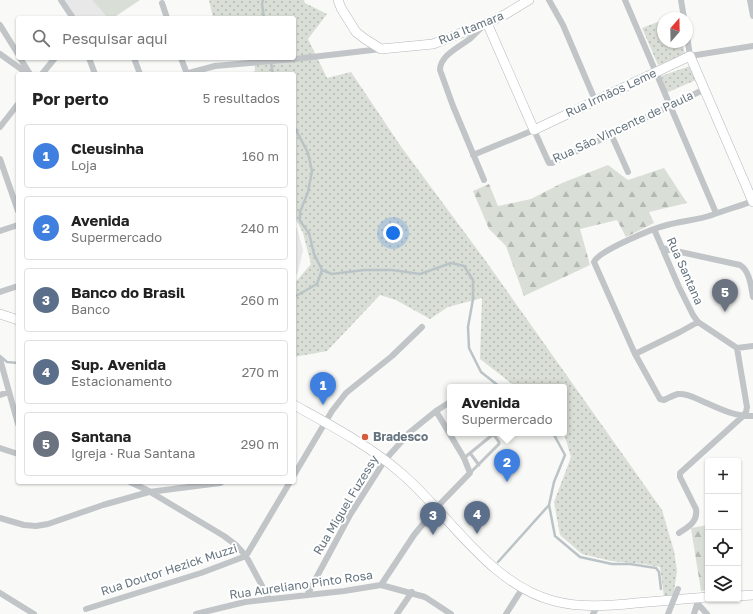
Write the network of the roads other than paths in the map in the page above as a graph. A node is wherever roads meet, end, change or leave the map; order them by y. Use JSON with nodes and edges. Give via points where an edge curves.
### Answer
{"nodes":[{"id":1,"x":61,"y":0,"type":"edge"},
{"id":2,"x":338,"y":0,"type":"edge"},
{"id":3,"x":529,"y":0,"type":"edge"},
{"id":4,"x":549,"y":0,"type":"edge"},
{"id":5,"x":625,"y":0,"type":"edge"},
{"id":6,"x":681,"y":0,"type":"edge"},
{"id":7,"x":750,"y":0,"type":"edge"},
{"id":8,"x":162,"y":3,"type":"dead end"},
{"id":9,"x":683,"y":12,"type":"edge"},
{"id":10,"x":72,"y":16,"type":"edge"},
{"id":11,"x":166,"y":16,"type":"edge"},
{"id":12,"x":753,"y":16,"type":"edge"},
{"id":13,"x":486,"y":23,"type":"junction"},
{"id":14,"x":0,"y":25,"type":"edge"},
{"id":15,"x":753,"y":46,"type":"edge"},
{"id":16,"x":689,"y":48,"type":"edge"},
{"id":17,"x":382,"y":49,"type":"junction"},
{"id":18,"x":16,"y":51,"type":"edge"},
{"id":19,"x":0,"y":54,"type":"edge"},
{"id":20,"x":690,"y":56,"type":"junction"},
{"id":21,"x":296,"y":59,"type":"edge"},
{"id":22,"x":21,"y":60,"type":"edge"},
{"id":23,"x":53,"y":60,"type":"edge"},
{"id":24,"x":90,"y":60,"type":"edge"},
{"id":25,"x":135,"y":60,"type":"edge"},
{"id":26,"x":182,"y":60,"type":"edge"},
{"id":27,"x":284,"y":60,"type":"edge"},
{"id":28,"x":656,"y":71,"type":"junction"},
{"id":29,"x":26,"y":72,"type":"edge"},
{"id":30,"x":28,"y":72,"type":"edge"},
{"id":31,"x":44,"y":72,"type":"edge"},
{"id":32,"x":94,"y":72,"type":"edge"},
{"id":33,"x":139,"y":72,"type":"edge"},
{"id":34,"x":185,"y":72,"type":"edge"},
{"id":35,"x":193,"y":72,"type":"edge"},
{"id":36,"x":705,"y":89,"type":"junction"},
{"id":37,"x":595,"y":100,"type":"junction"},
{"id":38,"x":670,"y":106,"type":"junction"},
{"id":39,"x":16,"y":107,"type":"edge"},
{"id":40,"x":0,"y":127,"type":"edge"},
{"id":41,"x":534,"y":130,"type":"junction"},
{"id":42,"x":611,"y":134,"type":"junction"},
{"id":43,"x":473,"y":155,"type":"junction"},
{"id":44,"x":0,"y":159,"type":"edge"},
{"id":45,"x":628,"y":172,"type":"dead end"},
{"id":46,"x":484,"y":180,"type":"dead end"},
{"id":47,"x":753,"y":201,"type":"edge"},
{"id":48,"x":16,"y":205,"type":"edge"},
{"id":49,"x":716,"y":213,"type":"junction"},
{"id":50,"x":16,"y":226,"type":"edge"},
{"id":51,"x":654,"y":229,"type":"junction"},
{"id":52,"x":0,"y":231,"type":"edge"},
{"id":53,"x":662,"y":248,"type":"junction"},
{"id":54,"x":16,"y":287,"type":"edge"},
{"id":55,"x":0,"y":292,"type":"edge"},
{"id":56,"x":753,"y":297,"type":"edge"},
{"id":57,"x":0,"y":314,"type":"edge"},
{"id":58,"x":16,"y":319,"type":"edge"},
{"id":59,"x":698,"y":322,"type":"junction"},
{"id":60,"x":422,"y":328,"type":"dead end"},
{"id":61,"x":753,"y":346,"type":"edge"},
{"id":62,"x":737,"y":348,"type":"junction"},
{"id":63,"x":635,"y":354,"type":"junction"},
{"id":64,"x":0,"y":359,"type":"edge"},
{"id":65,"x":9,"y":392,"type":"junction"},
{"id":66,"x":0,"y":394,"type":"edge"},
{"id":67,"x":447,"y":404,"type":"edge"},
{"id":68,"x":296,"y":406,"type":"edge"},
{"id":69,"x":436,"y":411,"type":"junction"},
{"id":70,"x":753,"y":416,"type":"edge"},
{"id":71,"x":16,"y":417,"type":"edge"},
{"id":72,"x":742,"y":417,"type":"junction"},
{"id":73,"x":325,"y":422,"type":"junction"},
{"id":74,"x":447,"y":429,"type":"edge"},
{"id":75,"x":451,"y":436,"type":"edge"},
{"id":76,"x":491,"y":436,"type":"edge"},
{"id":77,"x":495,"y":436,"type":"edge"},
{"id":78,"x":0,"y":448,"type":"edge"},
{"id":79,"x":16,"y":453,"type":"edge"},
{"id":80,"x":470,"y":453,"type":"junction"},
{"id":81,"x":464,"y":458,"type":"junction"},
{"id":82,"x":385,"y":460,"type":"junction"},
{"id":83,"x":479,"y":464,"type":"junction"},
{"id":84,"x":296,"y":472,"type":"edge"},
{"id":85,"x":470,"y":473,"type":"junction"},
{"id":86,"x":134,"y":484,"type":"edge"},
{"id":87,"x":142,"y":484,"type":"edge"},
{"id":88,"x":211,"y":484,"type":"edge"},
{"id":89,"x":289,"y":484,"type":"edge"},
{"id":90,"x":148,"y":491,"type":"junction"},
{"id":91,"x":436,"y":508,"type":"junction"},
{"id":92,"x":0,"y":518,"type":"edge"},
{"id":93,"x":679,"y":533,"type":"dead end"},
{"id":94,"x":246,"y":556,"type":"junction"},
{"id":95,"x":381,"y":584,"type":"junction"},
{"id":96,"x":522,"y":589,"type":"junction"},
{"id":97,"x":678,"y":589,"type":"dead end"},
{"id":98,"x":412,"y":592,"type":"junction"},
{"id":99,"x":0,"y":593,"type":"edge"},
{"id":100,"x":307,"y":595,"type":"junction"},
{"id":101,"x":753,"y":595,"type":"edge"},
{"id":102,"x":741,"y":596,"type":"edge"},
{"id":103,"x":269,"y":598,"type":"junction"},
{"id":104,"x":702,"y":600,"type":"edge"},
{"id":105,"x":86,"y":608,"type":"dead end"},
{"id":106,"x":595,"y":610,"type":"edge"},
{"id":107,"x":34,"y":614,"type":"edge"},
{"id":108,"x":196,"y":614,"type":"edge"},
{"id":109,"x":397,"y":614,"type":"edge"},
{"id":110,"x":451,"y":614,"type":"edge"},
{"id":111,"x":506,"y":614,"type":"edge"},
{"id":112,"x":668,"y":614,"type":"edge"},
{"id":113,"x":694,"y":614,"type":"edge"},
{"id":114,"x":707,"y":614,"type":"edge"}],
"edges":[{"from":1,"to":10,"type":"street"},
{"from":2,"to":17,"type":"street","via":[[356,32]]},
{"from":3,"to":13,"type":"street","name":"Rua Itamara"},
{"from":4,"to":37,"type":"street"},
{"from":5,"to":28,"type":"street"},
{"from":6,"to":9,"type":"street"},
{"from":7,"to":12,"type":"street"},
{"from":8,"to":11,"type":"street"},
{"from":13,"to":17,"type":"street","name":"Rua Itamara","via":[[433,44]]},
{"from":13,"to":41,"type":"street","name":"Rua São Vincente de Paula"},
{"from":13,"to":43,"type":"street","via":[[452,52],[440,66],[452,106]]},
{"from":14,"to":18,"type":"street"},
{"from":15,"to":20,"type":"street","name":"Rua Irmãos Leme"},
{"from":16,"to":20,"type":"street"},
{"from":17,"to":21,"type":"street"},
{"from":19,"to":29,"type":"street"},
{"from":20,"to":28,"type":"street","name":"Rua Irmãos Leme"},
{"from":20,"to":36,"type":"street"},
{"from":22,"to":30,"type":"street"},
{"from":23,"to":31,"type":"street"},
{"from":24,"to":32,"type":"street"},
{"from":25,"to":33,"type":"street"},
{"from":26,"to":34,"type":"street"},
{"from":27,"to":35,"type":"street","via":[[215,66]]},
{"from":28,"to":37,"type":"street","name":"Rua Irmãos Leme"},
{"from":28,"to":38,"type":"street"},
{"from":36,"to":38,"type":"street","name":"Rua São Vincente de Paula"},
{"from":36,"to":47,"type":"street"},
{"from":37,"to":41,"type":"street","name":"Rua Irmãos Leme"},
{"from":38,"to":42,"type":"street","name":"Rua São Vincente de Paula"},
{"from":38,"to":49,"type":"street"},
{"from":39,"to":40,"type":"street"},
{"from":41,"to":42,"type":"street","name":"Rua São Vincente de Paula","via":[[551,163]]},
{"from":41,"to":43,"type":"street","name":"Rua Irmãos Leme"},
{"from":42,"to":45,"type":"street"},
{"from":43,"to":46,"type":"street"},
{"from":44,"to":48,"type":"street"},
{"from":47,"to":49,"type":"street"},
{"from":49,"to":51,"type":"street"},
{"from":50,"to":52,"type":"street"},
{"from":51,"to":53,"type":"street","name":"Rua Santana"},
{"from":51,"to":63,"type":"street","via":[[612,248],[596,258],[594,264]]},
{"from":53,"to":56,"type":"street","via":[[744,267]]},
{"from":53,"to":59,"type":"street","name":"Rua Santana"},
{"from":54,"to":55,"type":"street"},
{"from":57,"to":58,"type":"street"},
{"from":59,"to":62,"type":"street","name":"Rua Santana"},
{"from":59,"to":63,"type":"street"},
{"from":60,"to":73,"type":"street","via":[[346,393]]},
{"from":61,"to":62,"type":"street"},
{"from":62,"to":72,"type":"street","via":[[747,407]]},
{"from":63,"to":72,"type":"street","via":[[660,399],[664,400],[678,394],[690,395]]},
{"from":64,"to":65,"type":"street"},
{"from":65,"to":66,"type":"street"},
{"from":65,"to":71,"type":"street"},
{"from":67,"to":69,"type":"street","name":"Rua Miguel Fuzessy"},
{"from":68,"to":73,"type":"street"},
{"from":69,"to":74,"type":"street"},
{"from":69,"to":82,"type":"street","name":"Rua Miguel Fuzessy","via":[[410,432]]},
{"from":70,"to":72,"type":"street"},
{"from":72,"to":93,"type":"street","via":[[680,473],[697,513],[693,523]]},
{"from":73,"to":82,"type":"street"},
{"from":73,"to":84,"type":"street"},
{"from":75,"to":81,"type":"street"},
{"from":76,"to":80,"type":"lane"},
{"from":77,"to":83,"type":"lane","via":[[499,444]]},
{"from":78,"to":79,"type":"street"},
{"from":80,"to":81,"type":"lane"},
{"from":80,"to":83,"type":"lane"},
{"from":81,"to":85,"type":"street"},
{"from":82,"to":91,"type":"street"},
{"from":82,"to":100,"type":"street","name":"Rua Miguel Fuzessy","via":[[350,515]]},
{"from":83,"to":85,"type":"lane"},
{"from":85,"to":91,"type":"street"},
{"from":86,"to":90,"type":"street"},
{"from":87,"to":90,"type":"street"},
{"from":88,"to":90,"type":"street"},
{"from":89,"to":94,"type":"street","name":"Rua Doutor Hezick Muzzi"},
{"from":90,"to":92,"type":"street","via":[[48,524],[24,525]]},
{"from":90,"to":94,"type":"street","via":[[224,536]]},
{"from":91,"to":95,"type":"street"},
{"from":91,"to":96,"type":"street","via":[[493,567]]},
{"from":94,"to":103,"type":"street"},
{"from":94,"to":105,"type":"street","name":"Rua Doutor Hezick Muzzi","via":[[201,573]]},
{"from":95,"to":98,"type":"street","name":"Rua Aureliano Pinto Rosa"},
{"from":95,"to":100,"type":"street","name":"Rua Aureliano Pinto Rosa"},
{"from":96,"to":106,"type":"street","via":[[538,597]]},
{"from":96,"to":111,"type":"street"},
{"from":97,"to":112,"type":"street","bridge":true},
{"from":98,"to":109,"type":"street"},
{"from":98,"to":110,"type":"street","name":"Rua Aureliano Pinto Rosa","via":[[425,597]]},
{"from":99,"to":107,"type":"street"},
{"from":100,"to":103,"type":"street","name":"Rua Aureliano Pinto Rosa"},
{"from":101,"to":102,"type":"street"},
{"from":103,"to":108,"type":"street","name":"Rua Aureliano Pinto Rosa"},
{"from":104,"to":106,"type":"street"},
{"from":104,"to":113,"type":"street"},
{"from":104,"to":114,"type":"street"}]}
